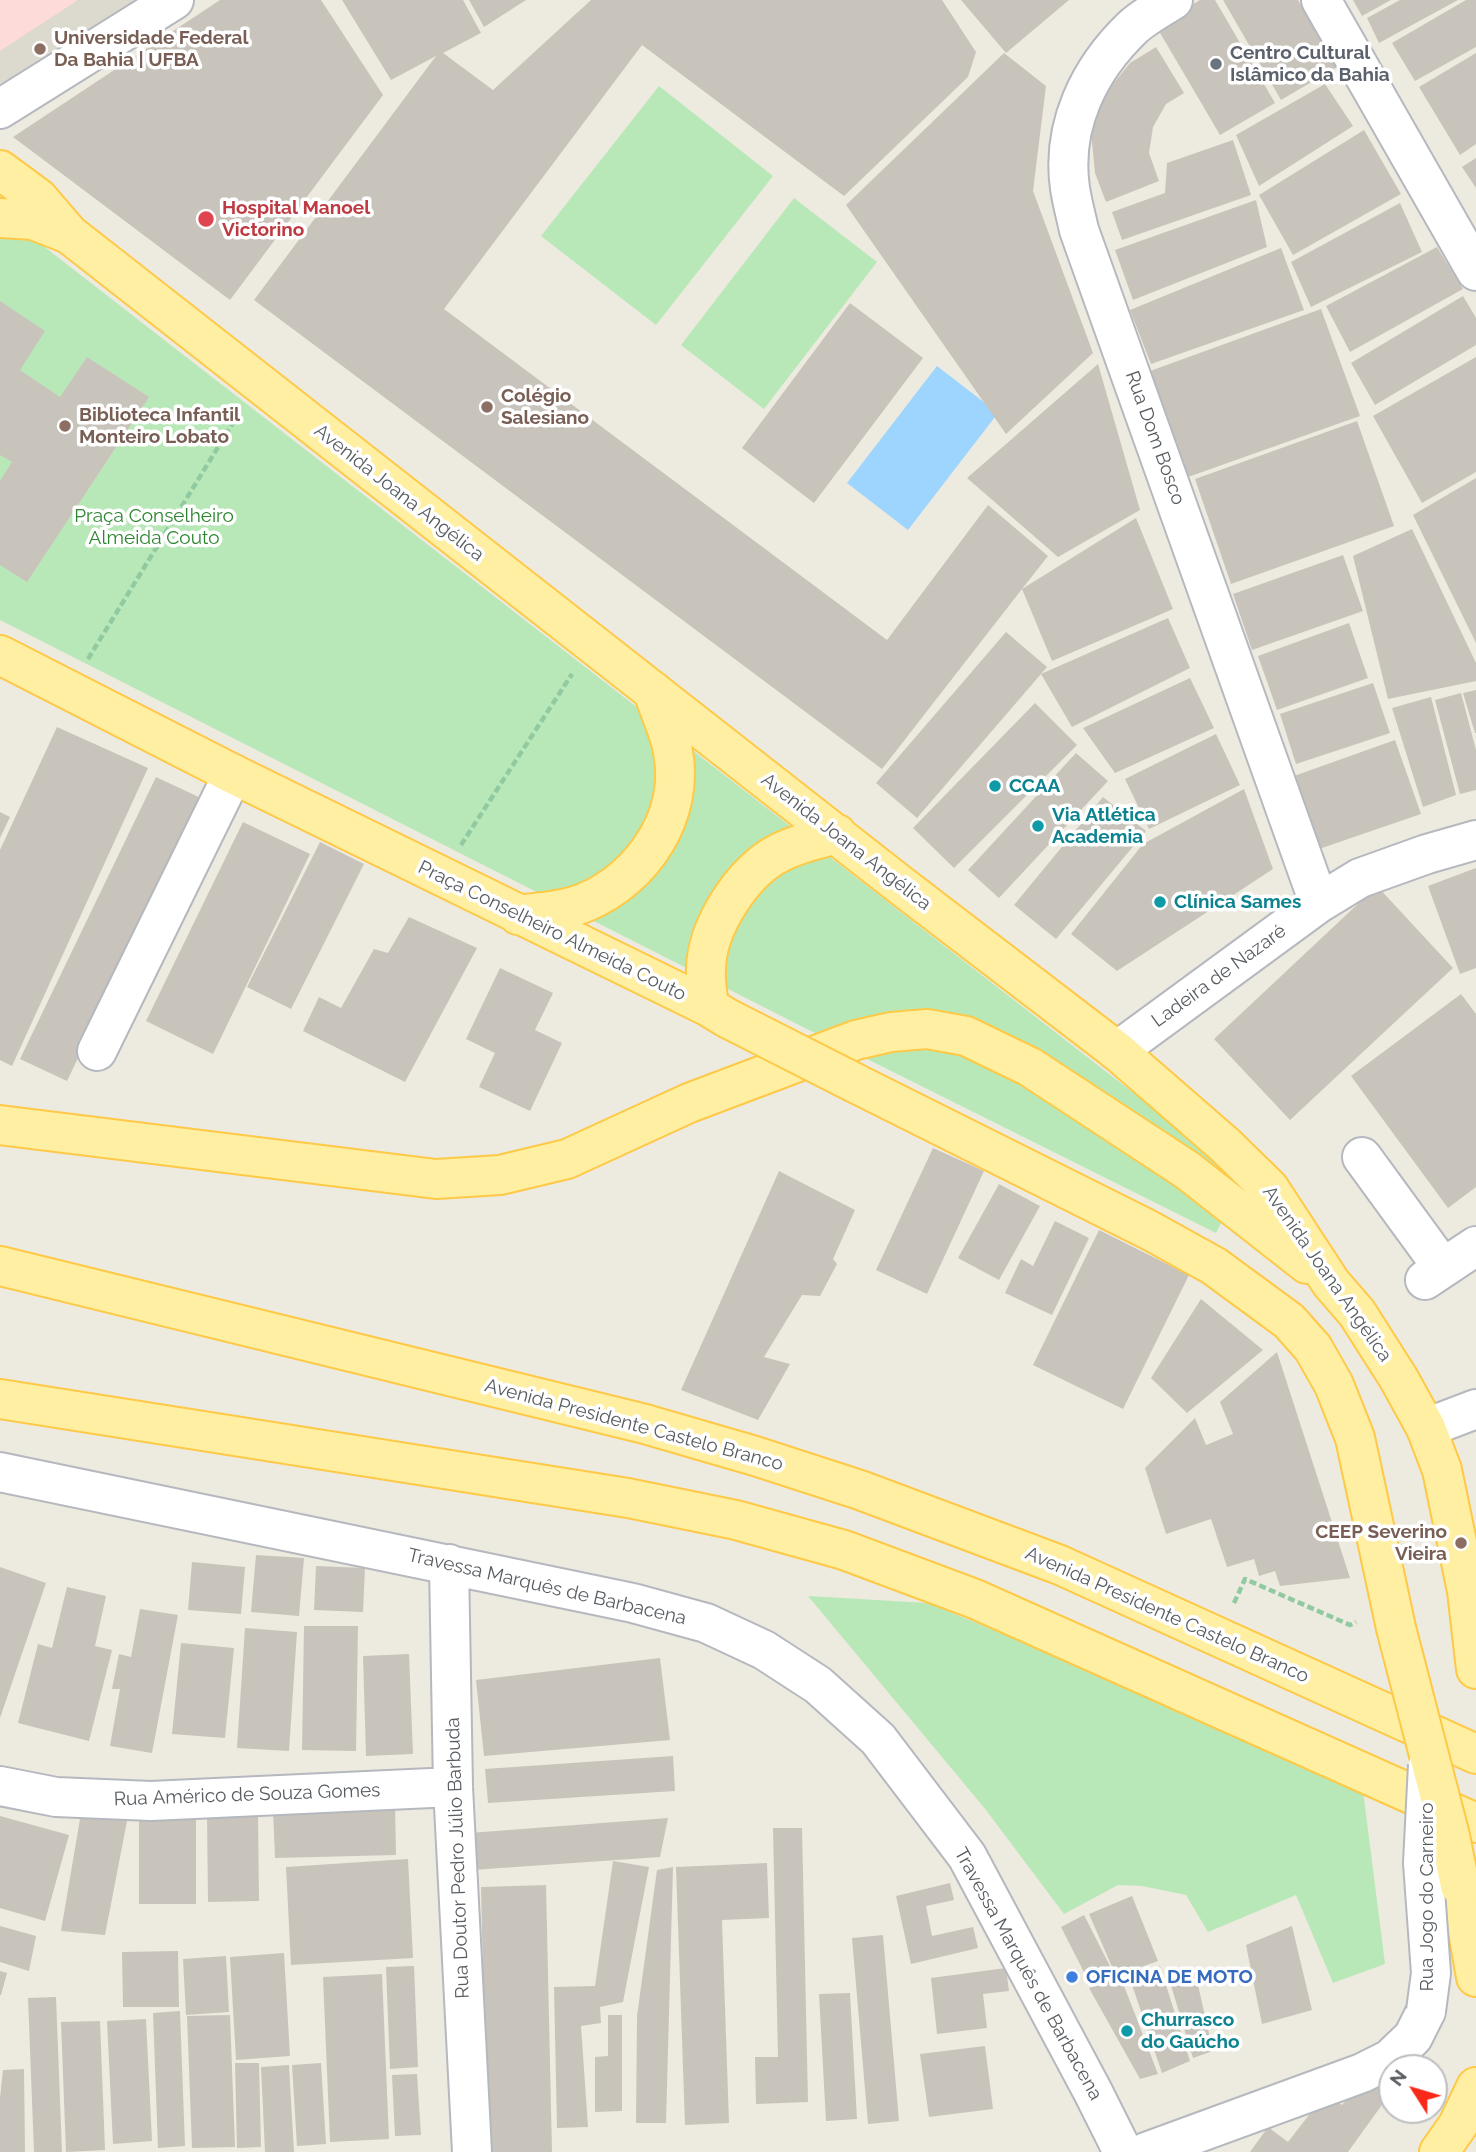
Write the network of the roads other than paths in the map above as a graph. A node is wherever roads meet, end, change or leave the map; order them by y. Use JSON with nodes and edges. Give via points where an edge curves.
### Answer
{"nodes":[{"id":1,"x":174,"y":0,"type":"edge"},
{"id":2,"x":1173,"y":0,"type":"edge"},
{"id":3,"x":1321,"y":0,"type":"edge"},
{"id":4,"x":0,"y":109,"type":"edge"},
{"id":5,"x":0,"y":170,"type":"edge"},
{"id":6,"x":0,"y":218,"type":"edge"},
{"id":7,"x":69,"y":234,"type":"junction"},
{"id":8,"x":1476,"y":271,"type":"edge"},
{"id":9,"x":0,"y":655,"type":"edge"},
{"id":10,"x":653,"y":691,"type":"junction"},
{"id":11,"x":233,"y":774,"type":"junction"},
{"id":12,"x":837,"y":834,"type":"junction"},
{"id":13,"x":1476,"y":840,"type":"edge"},
{"id":14,"x":1319,"y":903,"type":"junction"},
{"id":15,"x":518,"y":915,"type":"junction"},
{"id":16,"x":718,"y":1013,"type":"junction"},
{"id":17,"x":97,"y":1051,"type":"dead end"},
{"id":18,"x":1117,"y":1051,"type":"junction"},
{"id":19,"x":0,"y":1125,"type":"edge"},
{"id":20,"x":1362,"y":1157,"type":"dead end"},
{"id":21,"x":1248,"y":1218,"type":"junction"},
{"id":22,"x":1476,"y":1247,"type":"edge"},
{"id":23,"x":0,"y":1266,"type":"edge"},
{"id":24,"x":1214,"y":1266,"type":"junction"},
{"id":25,"x":1331,"y":1283,"type":"junction"},
{"id":26,"x":0,"y":1399,"type":"edge"},
{"id":27,"x":1476,"y":1409,"type":"edge"},
{"id":28,"x":1426,"y":1428,"type":"junction"},
{"id":29,"x":0,"y":1472,"type":"edge"},
{"id":30,"x":449,"y":1564,"type":"junction"},
{"id":31,"x":1476,"y":1669,"type":"edge"},
{"id":32,"x":1476,"y":1754,"type":"edge"},
{"id":33,"x":1428,"y":1756,"type":"junction"},
{"id":34,"x":0,"y":1786,"type":"edge"},
{"id":35,"x":453,"y":1787,"type":"junction"},
{"id":36,"x":1476,"y":1824,"type":"edge"},
{"id":37,"x":1476,"y":1977,"type":"edge"},
{"id":38,"x":1476,"y":2087,"type":"edge"},
{"id":39,"x":472,"y":2152,"type":"edge"},
{"id":40,"x":1123,"y":2152,"type":"edge"},
{"id":41,"x":1146,"y":2152,"type":"edge"},
{"id":42,"x":1439,"y":2152,"type":"edge"}],
"edges":[{"from":1,"to":4,"type":"street"},
{"from":2,"to":14,"type":"street","name":"Rua Dom Bosco","via":[[1134,26],[1090,81],[1076,110],[1069,144],[1069,186],[1079,230]]},
{"from":3,"to":8,"type":"street"},
{"from":5,"to":7,"type":"main road","name":"Avenida Joana Angélica","via":[[38,198]]},
{"from":6,"to":7,"type":"main road","via":[[33,220]]},
{"from":7,"to":10,"type":"main road","name":"Avenida Joana Angélica"},
{"from":9,"to":11,"type":"main road","name":"Praça Conselheiro Almeida Couto"},
{"from":10,"to":12,"type":"main road","name":"Avenida Joana Angélica"},
{"from":10,"to":15,"type":"main road","via":[[673,752],[676,789],[666,823],[644,859],[615,888],[584,904]]},
{"from":11,"to":15,"type":"main road","name":"Praça Conselheiro Almeida Couto"},
{"from":11,"to":17,"type":"street"},
{"from":12,"to":16,"type":"main road","via":[[779,853],[757,868],[734,895],[715,927],[705,968]]},
{"from":12,"to":18,"type":"main road","name":"Avenida Joana Angélica"},
{"from":13,"to":14,"type":"street","name":"Ladeira de Nazaré","via":[[1360,878]]},
{"from":14,"to":18,"type":"street","name":"Ladeira de Nazaré"},
{"from":15,"to":16,"type":"main road","name":"Praça Conselheiro Almeida Couto"},
{"from":16,"to":24,"type":"main road","bridge":true},
{"from":18,"to":25,"type":"main road","name":"Avenida Joana Angélica","via":[[1269,1188]]},
{"from":19,"to":21,"type":"main road","via":[[436,1179],[500,1175],[568,1159],[689,1104],[856,1040],[927,1029],[965,1035],[1030,1066],[1187,1170]]},
{"from":20,"to":22,"type":"street","via":[[1434,1274]]},
{"from":21,"to":24,"type":"main road"},
{"from":21,"to":25,"type":"main road"},
{"from":23,"to":32,"type":"main road","name":"Avenida Presidente Castelo Branco","via":[[645,1424],[847,1486],[1060,1565]]},
{"from":24,"to":33,"type":"main road","bridge":true,"via":[[1290,1321],[1313,1348],[1334,1385],[1355,1438]]},
{"from":25,"to":28,"type":"main road","name":"Avenida Joana Angélica","via":[[1357,1313]]},
{"from":26,"to":36,"type":"main road","via":[[628,1498],[736,1520],[844,1550],[975,1599]]},
{"from":27,"to":28,"type":"street"},
{"from":28,"to":31,"type":"main road","name":"Avenida Joana Angélica","via":[[1442,1470],[1467,1591]]},
{"from":29,"to":30,"type":"street","name":"Travessa Marquês de Barbacena"},
{"from":30,"to":35,"type":"street","name":"Rua Doutor Pedro Júlio Barbuda"},
{"from":30,"to":40,"type":"street","name":"Travessa Marquês de Barbacena","via":[[706,1623],[764,1650],[818,1685],[878,1739],[967,1856]]},
{"from":33,"to":37,"type":"main road","bridge":true,"via":[[1450,1836]]},
{"from":33,"to":41,"type":"street","name":"Rua Jogo do Carneiro","bridge":true,"via":[[1423,1863],[1431,1973],[1426,2011],[1413,2037],[1390,2059],[1362,2073]]},
{"from":34,"to":35,"type":"street","name":"Rua Américo de Souza Gomes","via":[[57,1797],[151,1801]]},
{"from":35,"to":39,"type":"street","name":"Rua Doutor Pedro Júlio Barbuda"},
{"from":38,"to":42,"type":"main road"}]}
